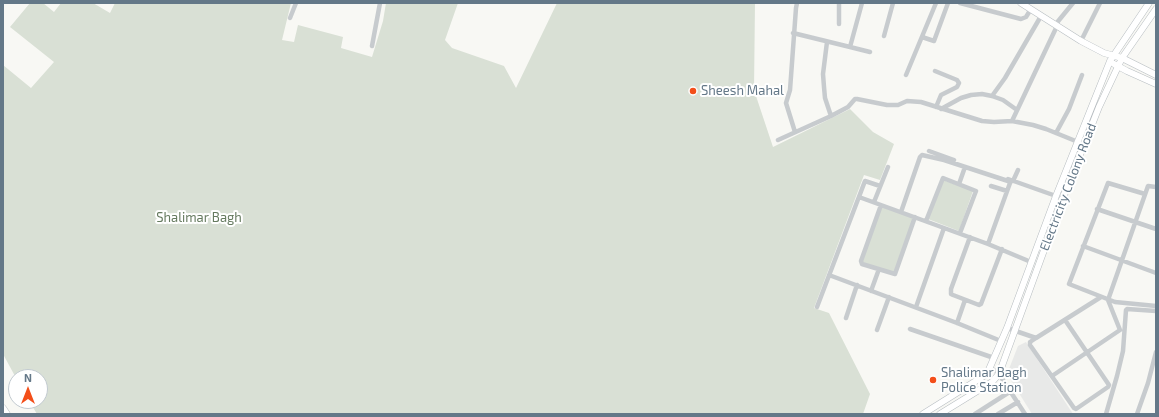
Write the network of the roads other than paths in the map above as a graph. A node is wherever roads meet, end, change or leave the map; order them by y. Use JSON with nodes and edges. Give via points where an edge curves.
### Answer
{"nodes":[{"id":1,"x":296,"y":3,"type":"edge"},
{"id":2,"x":380,"y":3,"type":"edge"},
{"id":3,"x":797,"y":3,"type":"edge"},
{"id":4,"x":839,"y":3,"type":"edge"},
{"id":5,"x":862,"y":3,"type":"edge"},
{"id":6,"x":893,"y":3,"type":"edge"},
{"id":7,"x":936,"y":3,"type":"edge"},
{"id":8,"x":948,"y":3,"type":"edge"},
{"id":9,"x":960,"y":3,"type":"edge"},
{"id":10,"x":1021,"y":3,"type":"edge"},
{"id":11,"x":1073,"y":3,"type":"edge"},
{"id":12,"x":1100,"y":3,"type":"edge"},
{"id":13,"x":1149,"y":3,"type":"edge"},
{"id":14,"x":1031,"y":9,"type":"junction"},
{"id":15,"x":1156,"y":9,"type":"edge"},
{"id":16,"x":1041,"y":16,"type":"junction"},
{"id":17,"x":290,"y":18,"type":"dead end"},
{"id":18,"x":839,"y":24,"type":"dead end"},
{"id":19,"x":1056,"y":25,"type":"junction"},
{"id":20,"x":793,"y":33,"type":"junction"},
{"id":21,"x":884,"y":36,"type":"dead end"},
{"id":22,"x":922,"y":37,"type":"junction"},
{"id":23,"x":1081,"y":41,"type":"junction"},
{"id":24,"x":827,"y":42,"type":"junction"},
{"id":25,"x":372,"y":46,"type":"dead end"},
{"id":26,"x":850,"y":47,"type":"junction"},
{"id":27,"x":870,"y":52,"type":"dead end"},
{"id":28,"x":1104,"y":53,"type":"junction"},
{"id":29,"x":1114,"y":55,"type":"junction"},
{"id":30,"x":1122,"y":58,"type":"junction"},
{"id":31,"x":1110,"y":61,"type":"junction"},
{"id":32,"x":1118,"y":65,"type":"junction"},
{"id":33,"x":935,"y":71,"type":"dead end"},
{"id":34,"x":1082,"y":74,"type":"dead end"},
{"id":35,"x":906,"y":75,"type":"dead end"},
{"id":36,"x":1156,"y":75,"type":"edge"},
{"id":37,"x":1156,"y":84,"type":"edge"},
{"id":38,"x":992,"y":96,"type":"junction"},
{"id":39,"x":939,"y":108,"type":"junction"},
{"id":40,"x":1017,"y":110,"type":"junction"},
{"id":41,"x":831,"y":116,"type":"junction"},
{"id":42,"x":1012,"y":121,"type":"junction"},
{"id":43,"x":795,"y":132,"type":"junction"},
{"id":44,"x":1056,"y":133,"type":"junction"},
{"id":45,"x":778,"y":140,"type":"dead end"},
{"id":46,"x":1081,"y":143,"type":"junction"},
{"id":47,"x":929,"y":151,"type":"dead end"},
{"id":48,"x":888,"y":167,"type":"dead end"},
{"id":49,"x":965,"y":167,"type":"junction"},
{"id":50,"x":1018,"y":170,"type":"dead end"},
{"id":51,"x":1013,"y":181,"type":"junction"},
{"id":52,"x":959,"y":184,"type":"junction"},
{"id":53,"x":880,"y":186,"type":"junction"},
{"id":54,"x":991,"y":186,"type":"dead end"},
{"id":55,"x":1156,"y":188,"type":"edge"},
{"id":56,"x":1007,"y":191,"type":"junction"},
{"id":57,"x":1145,"y":194,"type":"junction"},
{"id":58,"x":1056,"y":196,"type":"junction"},
{"id":59,"x":859,"y":197,"type":"junction"},
{"id":60,"x":874,"y":202,"type":"junction"},
{"id":61,"x":881,"y":204,"type":"junction"},
{"id":62,"x":1097,"y":209,"type":"junction"},
{"id":63,"x":901,"y":212,"type":"junction"},
{"id":64,"x":915,"y":217,"type":"junction"},
{"id":65,"x":926,"y":221,"type":"junction"},
{"id":66,"x":1135,"y":222,"type":"junction"},
{"id":67,"x":944,"y":228,"type":"junction"},
{"id":68,"x":1156,"y":229,"type":"edge"},
{"id":69,"x":960,"y":233,"type":"junction"},
{"id":70,"x":970,"y":237,"type":"junction"},
{"id":71,"x":988,"y":244,"type":"junction"},
{"id":72,"x":1083,"y":246,"type":"junction"},
{"id":73,"x":1002,"y":249,"type":"junction"},
{"id":74,"x":1122,"y":261,"type":"junction"},
{"id":75,"x":1032,"y":262,"type":"junction"},
{"id":76,"x":879,"y":270,"type":"junction"},
{"id":77,"x":1156,"y":273,"type":"edge"},
{"id":78,"x":829,"y":275,"type":"junction"},
{"id":79,"x":857,"y":285,"type":"junction"},
{"id":80,"x":872,"y":291,"type":"junction"},
{"id":81,"x":889,"y":297,"type":"junction"},
{"id":82,"x":1101,"y":297,"type":"junction"},
{"id":83,"x":965,"y":300,"type":"junction"},
{"id":84,"x":1108,"y":300,"type":"junction"},
{"id":85,"x":1156,"y":306,"type":"edge"},
{"id":86,"x":817,"y":307,"type":"dead end"},
{"id":87,"x":916,"y":307,"type":"junction"},
{"id":88,"x":1156,"y":311,"type":"edge"},
{"id":89,"x":846,"y":318,"type":"dead end"},
{"id":90,"x":1065,"y":320,"type":"junction"},
{"id":91,"x":957,"y":323,"type":"junction"},
{"id":92,"x":1007,"y":328,"type":"junction"},
{"id":93,"x":910,"y":329,"type":"dead end"},
{"id":94,"x":877,"y":330,"type":"dead end"},
{"id":95,"x":1015,"y":331,"type":"junction"},
{"id":96,"x":1036,"y":338,"type":"junction"},
{"id":97,"x":1001,"y":341,"type":"junction"},
{"id":98,"x":1156,"y":352,"type":"edge"},
{"id":99,"x":1087,"y":353,"type":"junction"},
{"id":100,"x":994,"y":358,"type":"junction"},
{"id":101,"x":990,"y":367,"type":"junction"},
{"id":102,"x":999,"y":374,"type":"junction"},
{"id":103,"x":1052,"y":376,"type":"junction"},
{"id":104,"x":1011,"y":391,"type":"junction"},
{"id":105,"x":1018,"y":402,"type":"junction"},
{"id":106,"x":935,"y":406,"type":"junction"},
{"id":107,"x":3,"y":408,"type":"edge"},
{"id":108,"x":6,"y":414,"type":"edge"},
{"id":109,"x":923,"y":414,"type":"edge"},
{"id":110,"x":940,"y":414,"type":"edge"},
{"id":111,"x":975,"y":414,"type":"edge"},
{"id":112,"x":998,"y":414,"type":"edge"},
{"id":113,"x":1025,"y":414,"type":"edge"},
{"id":114,"x":1106,"y":414,"type":"edge"},
{"id":115,"x":1137,"y":414,"type":"edge"}],
"edges":[{"from":1,"to":17,"type":"street"},
{"from":2,"to":25,"type":"street"},
{"from":3,"to":20,"type":"street"},
{"from":4,"to":18,"type":"street"},
{"from":5,"to":26,"type":"street"},
{"from":6,"to":21,"type":"street"},
{"from":7,"to":22,"type":"street"},
{"from":8,"to":22,"type":"street","via":[[934,41]]},
{"from":9,"to":14,"type":"street","via":[[1021,19],[1026,17]]},
{"from":10,"to":14,"type":"street"},
{"from":11,"to":19,"type":"street"},
{"from":12,"to":23,"type":"street"},
{"from":13,"to":29,"type":"street","name":"Electricity Colony Road"},
{"from":14,"to":16,"type":"street"},
{"from":15,"to":30,"type":"street","name":"Electricity Colony Road"},
{"from":16,"to":19,"type":"street"},
{"from":16,"to":38,"type":"street"},
{"from":19,"to":23,"type":"street"},
{"from":19,"to":40,"type":"street"},
{"from":20,"to":24,"type":"street"},
{"from":20,"to":43,"type":"street","via":[[790,90],[786,103]]},
{"from":22,"to":35,"type":"street"},
{"from":23,"to":28,"type":"street"},
{"from":24,"to":26,"type":"street"},
{"from":24,"to":41,"type":"street","via":[[823,74],[825,98]]},
{"from":26,"to":27,"type":"street"},
{"from":28,"to":29,"type":"street"},
{"from":28,"to":31,"type":"street"},
{"from":29,"to":30,"type":"street"},
{"from":29,"to":31,"type":"street","name":"Electricity Colony Road"},
{"from":30,"to":32,"type":"street","name":"Electricity Colony Road"},
{"from":30,"to":36,"type":"street"},
{"from":31,"to":32,"type":"street"},
{"from":31,"to":46,"type":"street","name":"Electricity Colony Road"},
{"from":32,"to":37,"type":"street"},
{"from":32,"to":46,"type":"street","name":"Electricity Colony Road"},
{"from":33,"to":39,"type":"street","via":[[959,83],[957,87],[942,94]]},
{"from":34,"to":44,"type":"street","via":[[1073,100]]},
{"from":38,"to":39,"type":"street","via":[[971,95]]},
{"from":38,"to":40,"type":"street"},
{"from":39,"to":41,"type":"street","via":[[914,101],[887,105],[857,99]]},
{"from":39,"to":42,"type":"street","via":[[982,120]]},
{"from":40,"to":42,"type":"street"},
{"from":41,"to":43,"type":"street"},
{"from":42,"to":44,"type":"street"},
{"from":43,"to":45,"type":"street"},
{"from":44,"to":46,"type":"street"},
{"from":46,"to":58,"type":"street","name":"Electricity Colony Road"},
{"from":46,"to":95,"type":"street","name":"Electricity Colony Road"},
{"from":47,"to":51,"type":"street"},
{"from":48,"to":53,"type":"street"},
{"from":49,"to":52,"type":"street"},
{"from":49,"to":56,"type":"street","via":[[1009,182]]},
{"from":49,"to":63,"type":"street","via":[[922,155]]},
{"from":50,"to":51,"type":"street"},
{"from":51,"to":58,"type":"street"},
{"from":52,"to":65,"type":"street","via":[[942,178]]},
{"from":52,"to":69,"type":"street","via":[[976,191]]},
{"from":53,"to":59,"type":"street","via":[[865,181]]},
{"from":53,"to":60,"type":"street"},
{"from":54,"to":56,"type":"street"},
{"from":55,"to":57,"type":"street","via":[[1148,186]]},
{"from":56,"to":71,"type":"street"},
{"from":57,"to":62,"type":"street","via":[[1108,182]]},
{"from":57,"to":66,"type":"street"},
{"from":58,"to":75,"type":"street","name":"Electricity Colony Road"},
{"from":59,"to":60,"type":"street"},
{"from":59,"to":78,"type":"street"},
{"from":60,"to":61,"type":"street"},
{"from":61,"to":63,"type":"street"},
{"from":61,"to":76,"type":"street","via":[[861,262]]},
{"from":62,"to":66,"type":"street"},
{"from":62,"to":72,"type":"street"},
{"from":63,"to":64,"type":"street"},
{"from":64,"to":65,"type":"street"},
{"from":64,"to":76,"type":"street","via":[[895,274]]},
{"from":65,"to":67,"type":"street"},
{"from":66,"to":68,"type":"street"},
{"from":66,"to":74,"type":"street"},
{"from":67,"to":69,"type":"street"},
{"from":67,"to":87,"type":"street"},
{"from":69,"to":70,"type":"street"},
{"from":70,"to":71,"type":"street"},
{"from":70,"to":83,"type":"street","via":[[951,292]]},
{"from":71,"to":73,"type":"street"},
{"from":72,"to":74,"type":"street"},
{"from":72,"to":82,"type":"street","via":[[1070,284]]},
{"from":73,"to":75,"type":"street"},
{"from":73,"to":83,"type":"street","via":[[981,304]]},
{"from":74,"to":77,"type":"street"},
{"from":74,"to":84,"type":"street"},
{"from":75,"to":92,"type":"street","name":"Electricity Colony Road"},
{"from":76,"to":80,"type":"street"},
{"from":78,"to":79,"type":"street"},
{"from":78,"to":86,"type":"street"},
{"from":79,"to":80,"type":"street"},
{"from":79,"to":89,"type":"street"},
{"from":80,"to":81,"type":"street"},
{"from":81,"to":87,"type":"street"},
{"from":81,"to":94,"type":"street"},
{"from":82,"to":84,"type":"street"},
{"from":82,"to":90,"type":"street"},
{"from":83,"to":91,"type":"street"},
{"from":84,"to":85,"type":"street"},
{"from":84,"to":99,"type":"street","via":[[1120,330]]},
{"from":87,"to":91,"type":"street"},
{"from":88,"to":114,"type":"street","via":[[1126,310],[1123,351]]},
{"from":90,"to":96,"type":"street"},
{"from":90,"to":99,"type":"street"},
{"from":91,"to":97,"type":"street"},
{"from":92,"to":95,"type":"street"},
{"from":92,"to":97,"type":"street","name":"Electricity Colony Road"},
{"from":93,"to":100,"type":"street"},
{"from":95,"to":96,"type":"street"},
{"from":95,"to":102,"type":"street","name":"Electricity Colony Road"},
{"from":96,"to":103,"type":"street","via":[[1030,345]]},
{"from":97,"to":100,"type":"street","name":"Electricity Colony Road"},
{"from":98,"to":115,"type":"street"},
{"from":99,"to":103,"type":"street"},
{"from":99,"to":103,"type":"street","via":[[1108,384],[1102,392],[1075,409]]},
{"from":100,"to":101,"type":"street","name":"Electricity Colony Road"},
{"from":101,"to":102,"type":"street"},
{"from":101,"to":106,"type":"street","via":[[987,374]]},
{"from":102,"to":104,"type":"street"},
{"from":102,"to":110,"type":"street","via":[[992,382]]},
{"from":104,"to":105,"type":"street"},
{"from":104,"to":111,"type":"street"},
{"from":105,"to":112,"type":"street"},
{"from":105,"to":113,"type":"street"},
{"from":106,"to":109,"type":"street"},
{"from":106,"to":110,"type":"street"},
{"from":107,"to":108,"type":"street"}]}
